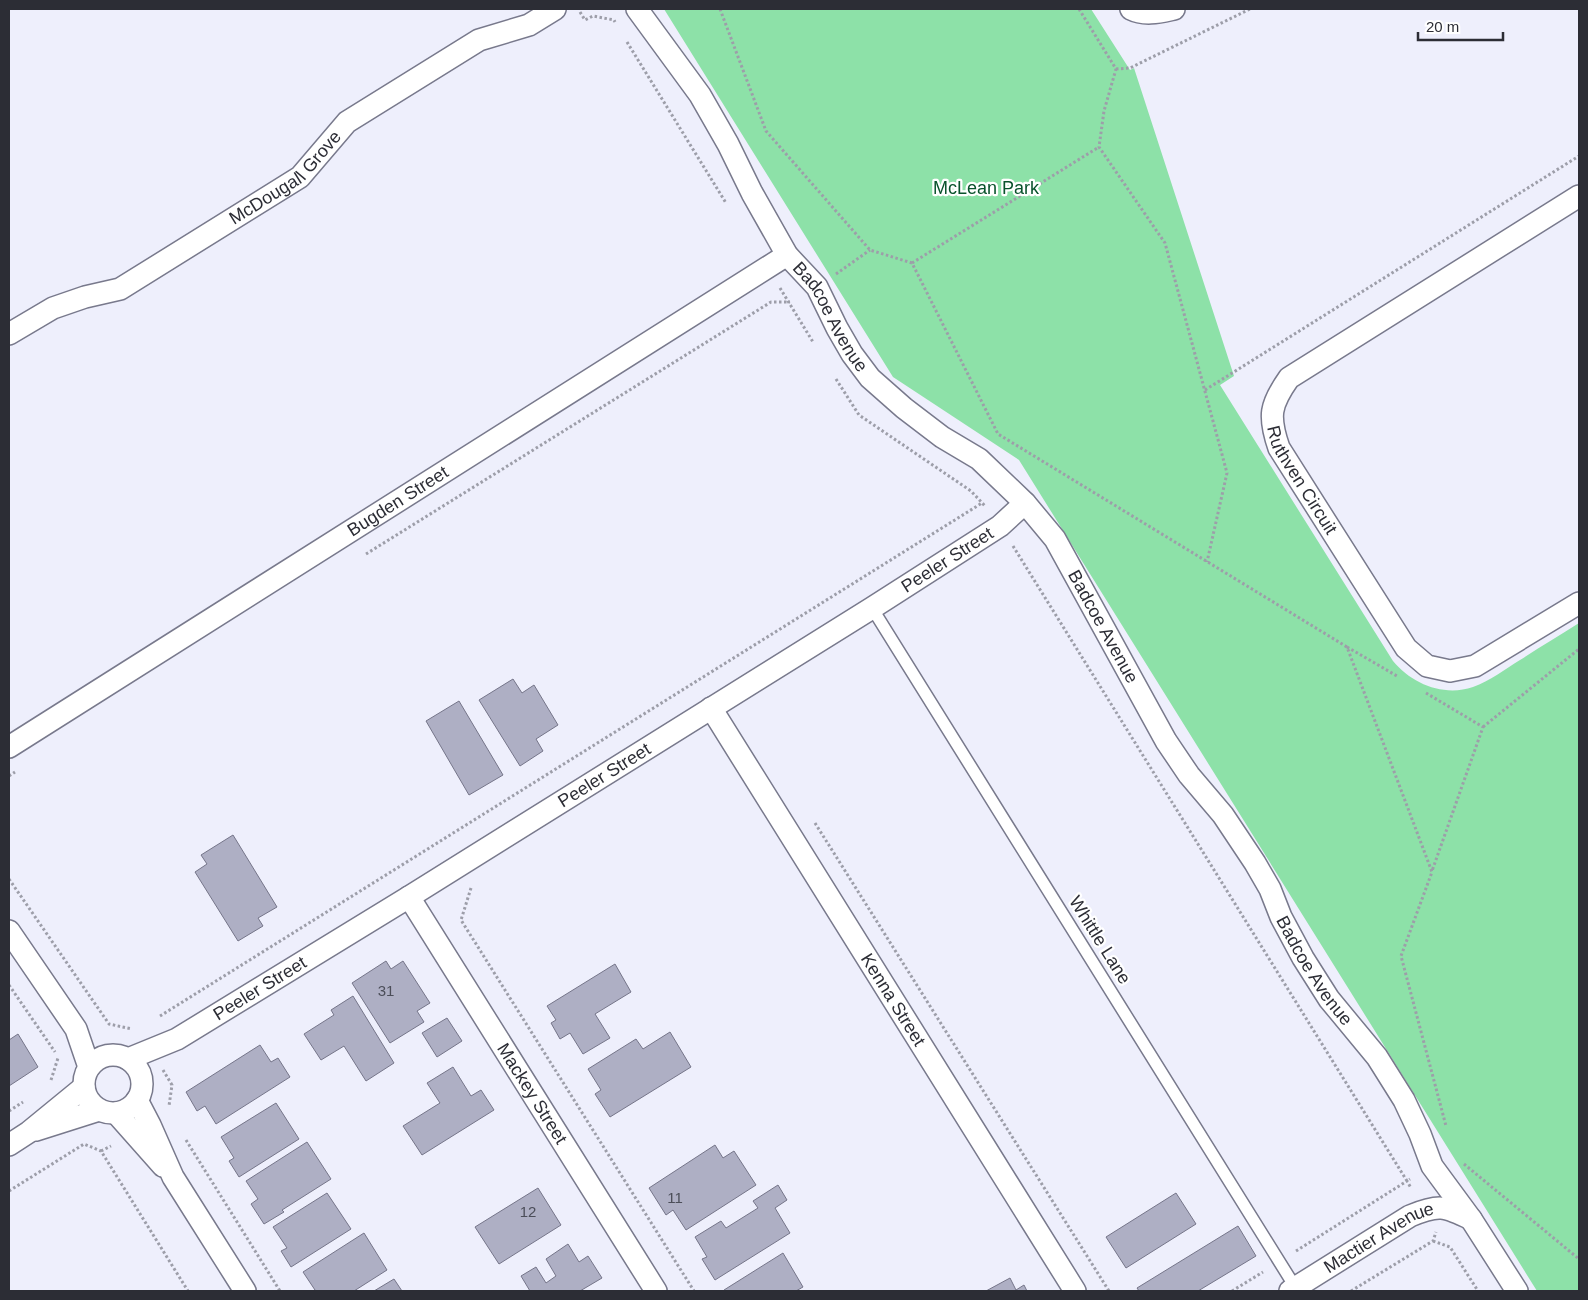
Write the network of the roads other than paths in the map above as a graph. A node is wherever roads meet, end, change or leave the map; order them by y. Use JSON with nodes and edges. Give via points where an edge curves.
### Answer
{"nodes":[{"id":1,"x":555,"y":9,"type":"edge"},
{"id":2,"x":637,"y":9,"type":"edge"},
{"id":3,"x":1131,"y":9,"type":"edge"},
{"id":4,"x":1174,"y":9,"type":"edge"},
{"id":5,"x":1579,"y":196,"type":"edge"},
{"id":6,"x":778,"y":260,"type":"junction"},
{"id":7,"x":9,"y":334,"type":"edge"},
{"id":8,"x":1025,"y":503,"type":"junction"},
{"id":9,"x":1579,"y":603,"type":"edge"},
{"id":10,"x":872,"y":608,"type":"junction"},
{"id":11,"x":711,"y":708,"type":"junction"},
{"id":12,"x":9,"y":747,"type":"edge"},
{"id":13,"x":409,"y":897,"type":"junction"},
{"id":14,"x":9,"y":931,"type":"edge"},
{"id":15,"x":76,"y":1029,"type":"junction"},
{"id":16,"x":178,"y":1038,"type":"junction"},
{"id":17,"x":107,"y":1055,"type":"junction"},
{"id":18,"x":128,"y":1059,"type":"junction"},
{"id":19,"x":86,"y":1077,"type":"junction"},
{"id":20,"x":142,"y":1078,"type":"junction"},
{"id":21,"x":137,"y":1100,"type":"junction"},
{"id":22,"x":107,"y":1112,"type":"junction"},
{"id":23,"x":29,"y":1132,"type":"junction"},
{"id":24,"x":9,"y":1145,"type":"edge"},
{"id":25,"x":174,"y":1177,"type":"junction"},
{"id":26,"x":1471,"y":1219,"type":"junction"},
{"id":27,"x":1295,"y":1290,"type":"edge"},
{"id":28,"x":245,"y":1291,"type":"edge"},
{"id":29,"x":656,"y":1291,"type":"edge"},
{"id":30,"x":1075,"y":1291,"type":"edge"},
{"id":31,"x":1517,"y":1291,"type":"edge"}],
"edges":[{"from":1,"to":7,"type":"street","name":"McDougall Grove","via":[[529,25],[479,40],[347,122],[300,177],[120,289],[53,308]]},
{"from":2,"to":6,"type":"street","name":"Badcoe Avenue","via":[[700,95],[728,144]]},
{"from":3,"to":4,"type":"street","via":[[1157,13]]},
{"from":5,"to":9,"type":"street","name":"Ruthven Circuit","via":[[1290,378],[1272,408],[1272,428],[1279,448],[1406,648],[1427,666],[1450,671],[1475,666]]},
{"from":6,"to":8,"type":"street","name":"Badcoe Avenue","via":[[818,286],[837,328],[870,378],[942,437],[979,459]]},
{"from":6,"to":12,"type":"street","name":"Bugden Street"},
{"from":8,"to":10,"type":"street","name":"Peeler Street","via":[[1000,526]]},
{"from":8,"to":26,"type":"street","name":"Badcoe Avenue","via":[[1055,539],[1166,740],[1255,862],[1303,958],[1329,998],[1378,1057],[1404,1100],[1432,1166]]},
{"from":10,"to":11,"type":"street","name":"Peeler Street"},
{"from":10,"to":27,"type":"lane","name":"Whittle Lane","via":[[1280,1261]]},
{"from":11,"to":13,"type":"street","name":"Peeler Street"},
{"from":11,"to":30,"type":"street","name":"Kenna Street"},
{"from":13,"to":16,"type":"street","name":"Peeler Street"},
{"from":13,"to":29,"type":"street","name":"Mackey Street"},
{"from":14,"to":15,"type":"street"},
{"from":15,"to":17,"type":"street"},
{"from":15,"to":19,"type":"street"},
{"from":16,"to":18,"type":"street","name":"Peeler Street"},
{"from":16,"to":20,"type":"street","name":"Peeler Street"},
{"from":17,"to":18,"type":"street"},
{"from":17,"to":19,"type":"street","via":[[100,1057]]},
{"from":18,"to":20,"type":"street"},
{"from":19,"to":22,"type":"street","via":[[87,1098],[92,1105]]},
{"from":19,"to":23,"type":"street"},
{"from":20,"to":21,"type":"street"},
{"from":21,"to":22,"type":"street","via":[[124,1112]]},
{"from":21,"to":25,"type":"street"},
{"from":22,"to":23,"type":"street"},
{"from":22,"to":25,"type":"street"},
{"from":23,"to":24,"type":"street"},
{"from":25,"to":28,"type":"street"},
{"from":26,"to":27,"type":"street","name":"Mactier Avenue","via":[[1447,1208],[1428,1208],[1410,1216]]},
{"from":26,"to":31,"type":"street","name":"Badcoe Avenue"}]}
